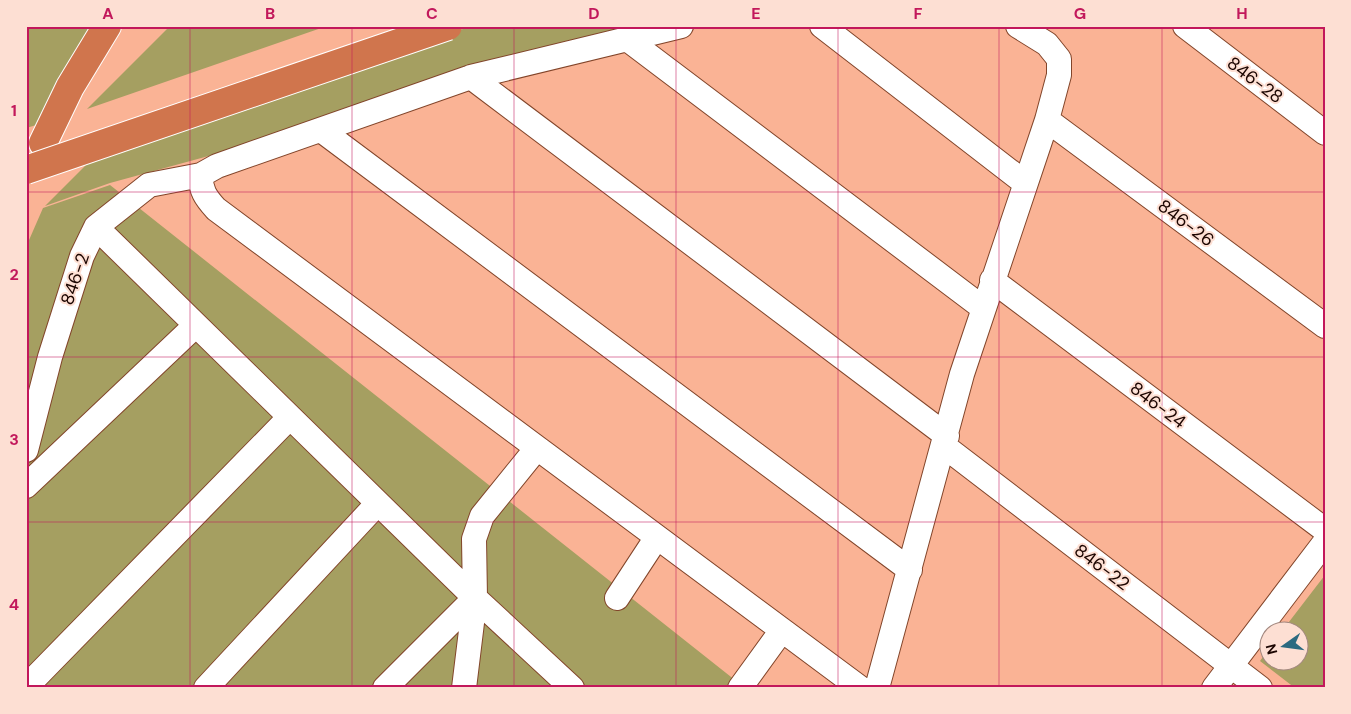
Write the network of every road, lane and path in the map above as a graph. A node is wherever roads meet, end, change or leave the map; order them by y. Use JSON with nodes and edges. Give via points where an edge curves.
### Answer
{"nodes":[{"id":1,"x":107,"y":26,"type":"edge"},
{"id":2,"x":448,"y":26,"type":"edge"},
{"id":3,"x":681,"y":26,"type":"edge"},
{"id":4,"x":822,"y":26,"type":"edge"},
{"id":5,"x":1018,"y":26,"type":"edge"},
{"id":6,"x":1186,"y":26,"type":"edge"},
{"id":7,"x":627,"y":39,"type":"junction"},
{"id":8,"x":471,"y":77,"type":"junction"},
{"id":9,"x":1047,"y":120,"type":"junction"},
{"id":10,"x":321,"y":130,"type":"junction"},
{"id":11,"x":1325,"y":133,"type":"edge"},
{"id":12,"x":43,"y":143,"type":"dead end"},
{"id":13,"x":26,"y":170,"type":"edge"},
{"id":14,"x":202,"y":174,"type":"junction"},
{"id":15,"x":1025,"y":183,"type":"junction"},
{"id":16,"x":96,"y":227,"type":"junction"},
{"id":17,"x":992,"y":280,"type":"junction"},
{"id":18,"x":983,"y":308,"type":"junction"},
{"id":19,"x":196,"y":325,"type":"junction"},
{"id":20,"x":1325,"y":326,"type":"edge"},
{"id":21,"x":290,"y":418,"type":"junction"},
{"id":22,"x":946,"y":441,"type":"junction"},
{"id":23,"x":537,"y":448,"type":"junction"},
{"id":24,"x":26,"y":450,"type":"edge"},
{"id":25,"x":26,"y":486,"type":"edge"},
{"id":26,"x":378,"y":503,"type":"junction"},
{"id":27,"x":1325,"y":530,"type":"edge"},
{"id":28,"x":657,"y":537,"type":"junction"},
{"id":29,"x":1325,"y":542,"type":"edge"},
{"id":30,"x":910,"y":570,"type":"junction"},
{"id":31,"x":475,"y":598,"type":"junction"},
{"id":32,"x":617,"y":598,"type":"dead end"},
{"id":33,"x":782,"y":630,"type":"junction"},
{"id":34,"x":1231,"y":665,"type":"junction"},
{"id":35,"x":26,"y":687,"type":"edge"},
{"id":36,"x":206,"y":688,"type":"edge"},
{"id":37,"x":385,"y":688,"type":"edge"},
{"id":38,"x":464,"y":688,"type":"edge"},
{"id":39,"x":572,"y":688,"type":"edge"},
{"id":40,"x":740,"y":688,"type":"edge"},
{"id":41,"x":860,"y":688,"type":"edge"},
{"id":42,"x":877,"y":688,"type":"edge"},
{"id":43,"x":1214,"y":688,"type":"edge"},
{"id":44,"x":1260,"y":688,"type":"edge"}],
"edges":[{"from":1,"to":12,"type":"highway","via":[[70,87]]},
{"from":2,"to":13,"type":"highway","bridge":true},
{"from":3,"to":7,"type":"street","name":"846-2"},
{"from":4,"to":15,"type":"street"},
{"from":5,"to":9,"type":"street","via":[[1047,44],[1059,59],[1059,75]]},
{"from":6,"to":11,"type":"street","name":"846-28"},
{"from":7,"to":8,"type":"street","name":"846-2"},
{"from":7,"to":18,"type":"street"},
{"from":8,"to":10,"type":"street","name":"846-2"},
{"from":8,"to":22,"type":"street","name":"846-22"},
{"from":9,"to":15,"type":"street"},
{"from":9,"to":20,"type":"street","name":"846-26"},
{"from":10,"to":14,"type":"street","name":"846-2"},
{"from":10,"to":30,"type":"street"},
{"from":14,"to":16,"type":"street","name":"846-2","via":[[149,184]]},
{"from":14,"to":23,"type":"street","via":[[200,185],[216,210]]},
{"from":15,"to":17,"type":"street"},
{"from":16,"to":19,"type":"street"},
{"from":16,"to":24,"type":"street","name":"846-2","via":[[82,256]]},
{"from":17,"to":18,"type":"street"},
{"from":17,"to":27,"type":"street","name":"846-24"},
{"from":18,"to":22,"type":"street","via":[[962,374]]},
{"from":19,"to":21,"type":"street"},
{"from":19,"to":25,"type":"street"},
{"from":21,"to":26,"type":"street"},
{"from":21,"to":35,"type":"street"},
{"from":22,"to":30,"type":"street"},
{"from":22,"to":34,"type":"street","name":"846-22"},
{"from":23,"to":28,"type":"street"},
{"from":23,"to":31,"type":"street","via":[[482,516],[474,539]]},
{"from":26,"to":31,"type":"street"},
{"from":26,"to":36,"type":"street"},
{"from":28,"to":32,"type":"street"},
{"from":28,"to":33,"type":"street"},
{"from":29,"to":34,"type":"street"},
{"from":30,"to":42,"type":"street"},
{"from":31,"to":37,"type":"street"},
{"from":31,"to":38,"type":"street"},
{"from":31,"to":39,"type":"street"},
{"from":33,"to":40,"type":"street"},
{"from":33,"to":41,"type":"street"},
{"from":34,"to":43,"type":"street"},
{"from":34,"to":44,"type":"street","name":"846-22"}]}
